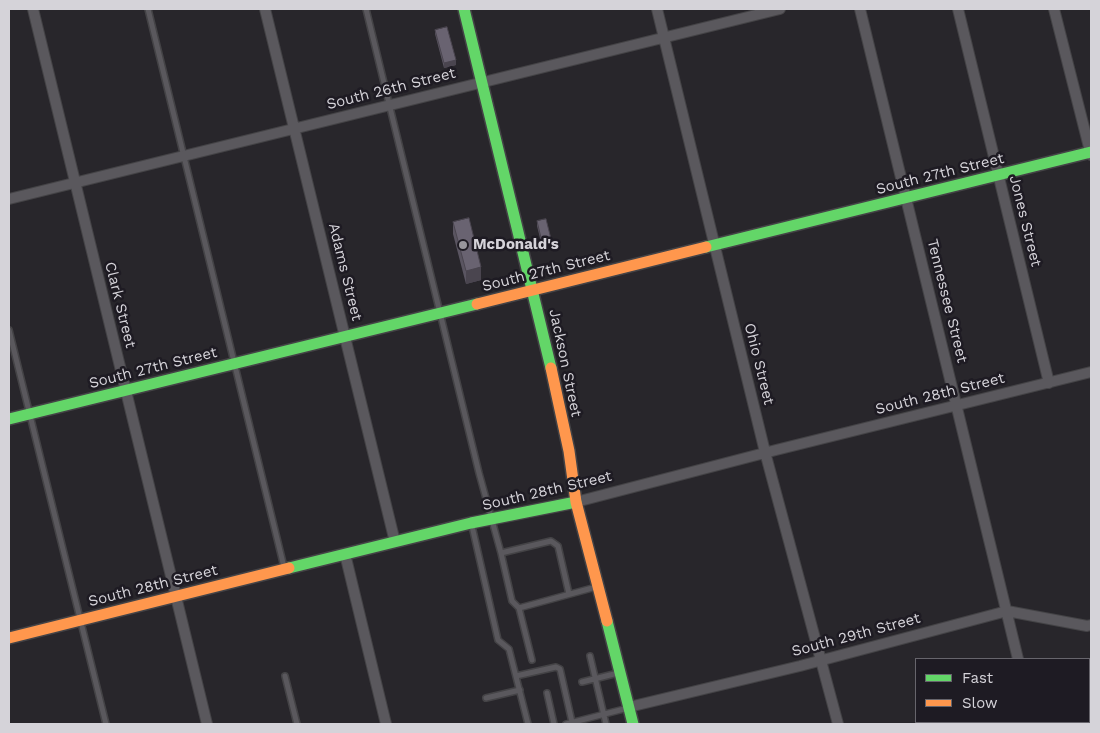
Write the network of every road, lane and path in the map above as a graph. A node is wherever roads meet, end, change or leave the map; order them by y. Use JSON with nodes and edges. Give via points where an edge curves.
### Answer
{"nodes":[{"id":1,"x":33,"y":9,"type":"edge"},
{"id":2,"x":148,"y":9,"type":"edge"},
{"id":3,"x":265,"y":9,"type":"edge"},
{"id":4,"x":366,"y":9,"type":"edge"},
{"id":5,"x":464,"y":9,"type":"edge"},
{"id":6,"x":657,"y":9,"type":"edge"},
{"id":7,"x":780,"y":9,"type":"edge"},
{"id":8,"x":860,"y":9,"type":"edge"},
{"id":9,"x":958,"y":9,"type":"edge"},
{"id":10,"x":1054,"y":9,"type":"edge"},
{"id":11,"x":664,"y":37,"type":"junction"},
{"id":12,"x":482,"y":82,"type":"junction"},
{"id":13,"x":389,"y":105,"type":"junction"},
{"id":14,"x":294,"y":129,"type":"junction"},
{"id":15,"x":1091,"y":153,"type":"edge"},
{"id":16,"x":184,"y":156,"type":"junction"},
{"id":17,"x":998,"y":174,"type":"junction"},
{"id":18,"x":75,"y":183,"type":"junction"},
{"id":19,"x":906,"y":197,"type":"junction"},
{"id":20,"x":9,"y":199,"type":"edge"},
{"id":21,"x":715,"y":245,"type":"junction"},
{"id":22,"x":534,"y":289,"type":"junction"},
{"id":23,"x":440,"y":312,"type":"junction"},
{"id":24,"x":9,"y":330,"type":"edge"},
{"id":25,"x":345,"y":336,"type":"junction"},
{"id":26,"x":234,"y":363,"type":"junction"},
{"id":27,"x":1091,"y":372,"type":"edge"},
{"id":28,"x":1049,"y":383,"type":"junction"},
{"id":29,"x":126,"y":390,"type":"junction"},
{"id":30,"x":956,"y":405,"type":"junction"},
{"id":31,"x":29,"y":414,"type":"junction"},
{"id":32,"x":9,"y":419,"type":"edge"},
{"id":33,"x":765,"y":452,"type":"junction"},
{"id":34,"x":576,"y":502,"type":"junction"},
{"id":35,"x":491,"y":519,"type":"junction"},
{"id":36,"x":471,"y":523,"type":"junction"},
{"id":37,"x":395,"y":542,"type":"junction"},
{"id":38,"x":502,"y":553,"type":"junction"},
{"id":39,"x":345,"y":554,"type":"junction"},
{"id":40,"x":284,"y":569,"type":"junction"},
{"id":41,"x":598,"y":587,"type":"junction"},
{"id":42,"x":569,"y":594,"type":"junction"},
{"id":43,"x":176,"y":596,"type":"junction"},
{"id":44,"x":519,"y":608,"type":"junction"},
{"id":45,"x":1006,"y":611,"type":"junction"},
{"id":46,"x":79,"y":620,"type":"junction"},
{"id":47,"x":1091,"y":625,"type":"edge"},
{"id":48,"x":9,"y":638,"type":"edge"},
{"id":49,"x":590,"y":656,"type":"dead end"},
{"id":50,"x":1018,"y":658,"type":"edge"},
{"id":51,"x":532,"y":660,"type":"dead end"},
{"id":52,"x":820,"y":660,"type":"junction"},
{"id":53,"x":620,"y":672,"type":"junction"},
{"id":54,"x":285,"y":676,"type":"dead end"},
{"id":55,"x":516,"y":676,"type":"junction"},
{"id":56,"x":595,"y":678,"type":"junction"},
{"id":57,"x":582,"y":682,"type":"dead end"},
{"id":58,"x":520,"y":690,"type":"junction"},
{"id":59,"x":547,"y":693,"type":"dead end"},
{"id":60,"x":486,"y":698,"type":"dead end"},
{"id":61,"x":629,"y":708,"type":"junction"},
{"id":62,"x":603,"y":714,"type":"junction"},
{"id":63,"x":572,"y":722,"type":"junction"},
{"id":64,"x":106,"y":724,"type":"edge"},
{"id":65,"x":207,"y":724,"type":"edge"},
{"id":66,"x":297,"y":724,"type":"edge"},
{"id":67,"x":386,"y":724,"type":"edge"},
{"id":68,"x":528,"y":724,"type":"edge"},
{"id":69,"x":554,"y":724,"type":"edge"},
{"id":70,"x":566,"y":724,"type":"edge"},
{"id":71,"x":606,"y":724,"type":"edge"},
{"id":72,"x":633,"y":724,"type":"edge"},
{"id":73,"x":838,"y":724,"type":"edge"}],
"edges":[{"from":1,"to":18,"type":"street","name":"Clark Street"},
{"from":2,"to":16,"type":"lane"},
{"from":3,"to":14,"type":"street","name":"Adams Street"},
{"from":4,"to":13,"type":"lane"},
{"from":5,"to":12,"type":"main road","name":"Jackson Street"},
{"from":6,"to":11,"type":"street","name":"Ohio Street"},
{"from":7,"to":11,"type":"street","name":"South 26th Street"},
{"from":8,"to":19,"type":"street","name":"Tennessee Street"},
{"from":9,"to":17,"type":"street","name":"Jones Street"},
{"from":10,"to":15,"type":"street"},
{"from":11,"to":12,"type":"street","name":"South 26th Street"},
{"from":11,"to":21,"type":"street","name":"Ohio Street"},
{"from":12,"to":13,"type":"street","name":"South 26th Street"},
{"from":12,"to":22,"type":"main road","name":"Jackson Street"},
{"from":13,"to":14,"type":"street","name":"South 26th Street"},
{"from":13,"to":23,"type":"lane"},
{"from":14,"to":16,"type":"street","name":"South 26th Street"},
{"from":14,"to":25,"type":"street","name":"Adams Street"},
{"from":15,"to":17,"type":"main road","name":"South 27th Street"},
{"from":16,"to":18,"type":"street","name":"South 26th Street"},
{"from":16,"to":26,"type":"lane"},
{"from":17,"to":19,"type":"main road","name":"South 27th Street"},
{"from":17,"to":28,"type":"street","name":"Jones Street"},
{"from":18,"to":20,"type":"street","name":"South 26th Street"},
{"from":18,"to":29,"type":"street","name":"Clark Street"},
{"from":19,"to":21,"type":"main road","name":"South 27th Street"},
{"from":19,"to":30,"type":"street","name":"Tennessee Street"},
{"from":21,"to":22,"type":"main road","name":"South 27th Street"},
{"from":21,"to":33,"type":"street","name":"Ohio Street"},
{"from":22,"to":23,"type":"main road","name":"South 27th Street"},
{"from":22,"to":34,"type":"main road","name":"Jackson Street","via":[[569,451]]},
{"from":23,"to":25,"type":"main road","name":"South 27th Street"},
{"from":23,"to":35,"type":"lane"},
{"from":24,"to":31,"type":"lane"},
{"from":25,"to":26,"type":"main road","name":"South 27th Street"},
{"from":25,"to":37,"type":"street","name":"Adams Street"},
{"from":26,"to":29,"type":"main road","name":"South 27th Street"},
{"from":26,"to":40,"type":"lane"},
{"from":27,"to":28,"type":"street","name":"South 28th Street"},
{"from":28,"to":30,"type":"street","name":"South 28th Street"},
{"from":29,"to":31,"type":"main road","name":"South 27th Street"},
{"from":29,"to":43,"type":"street","name":"Clark Street"},
{"from":30,"to":33,"type":"street","name":"South 28th Street"},
{"from":30,"to":45,"type":"street","name":"Tennessee Street"},
{"from":31,"to":32,"type":"main road","name":"South 27th Street"},
{"from":31,"to":46,"type":"lane"},
{"from":33,"to":34,"type":"street","name":"South 28th Street"},
{"from":33,"to":52,"type":"street","name":"Ohio Street"},
{"from":34,"to":35,"type":"main road","name":"South 28th Street"},
{"from":34,"to":41,"type":"main road","name":"Jackson Street"},
{"from":35,"to":36,"type":"main road","name":"South 28th Street"},
{"from":35,"to":38,"type":"lane"},
{"from":36,"to":37,"type":"main road","name":"South 28th Street"},
{"from":36,"to":55,"type":"lane","via":[[498,640],[509,649]]},
{"from":37,"to":39,"type":"main road","name":"South 28th Street"},
{"from":38,"to":42,"type":"lane","via":[[551,542],[558,546]]},
{"from":38,"to":44,"type":"lane","via":[[512,601]]},
{"from":39,"to":40,"type":"main road","name":"South 28th Street"},
{"from":39,"to":67,"type":"street"},
{"from":40,"to":43,"type":"main road","name":"South 28th Street"},
{"from":41,"to":42,"type":"lane"},
{"from":41,"to":53,"type":"main road","name":"Jackson Street"},
{"from":42,"to":44,"type":"lane"},
{"from":43,"to":46,"type":"main road","name":"South 28th Street"},
{"from":43,"to":65,"type":"street","name":"Clark Street"},
{"from":44,"to":51,"type":"lane"},
{"from":45,"to":47,"type":"street","name":"South 29th Street"},
{"from":45,"to":50,"type":"street","name":"Tennessee Street"},
{"from":45,"to":52,"type":"street","name":"South 29th Street"},
{"from":46,"to":48,"type":"main road","name":"South 28th Street"},
{"from":46,"to":64,"type":"lane"},
{"from":49,"to":56,"type":"lane"},
{"from":52,"to":61,"type":"street","name":"South 29th Street"},
{"from":52,"to":73,"type":"street","name":"Ohio Street"},
{"from":53,"to":56,"type":"lane"},
{"from":53,"to":61,"type":"main road","name":"Jackson Street"},
{"from":54,"to":66,"type":"lane"},
{"from":55,"to":58,"type":"lane"},
{"from":55,"to":63,"type":"lane","via":[[542,673],[556,666],[567,686]]},
{"from":56,"to":57,"type":"lane"},
{"from":56,"to":62,"type":"lane"},
{"from":58,"to":60,"type":"lane"},
{"from":58,"to":68,"type":"lane"},
{"from":59,"to":69,"type":"lane"},
{"from":61,"to":62,"type":"lane"},
{"from":61,"to":72,"type":"main road","name":"Jackson Street"},
{"from":62,"to":63,"type":"lane"},
{"from":62,"to":71,"type":"lane"},
{"from":63,"to":70,"type":"lane"}]}
